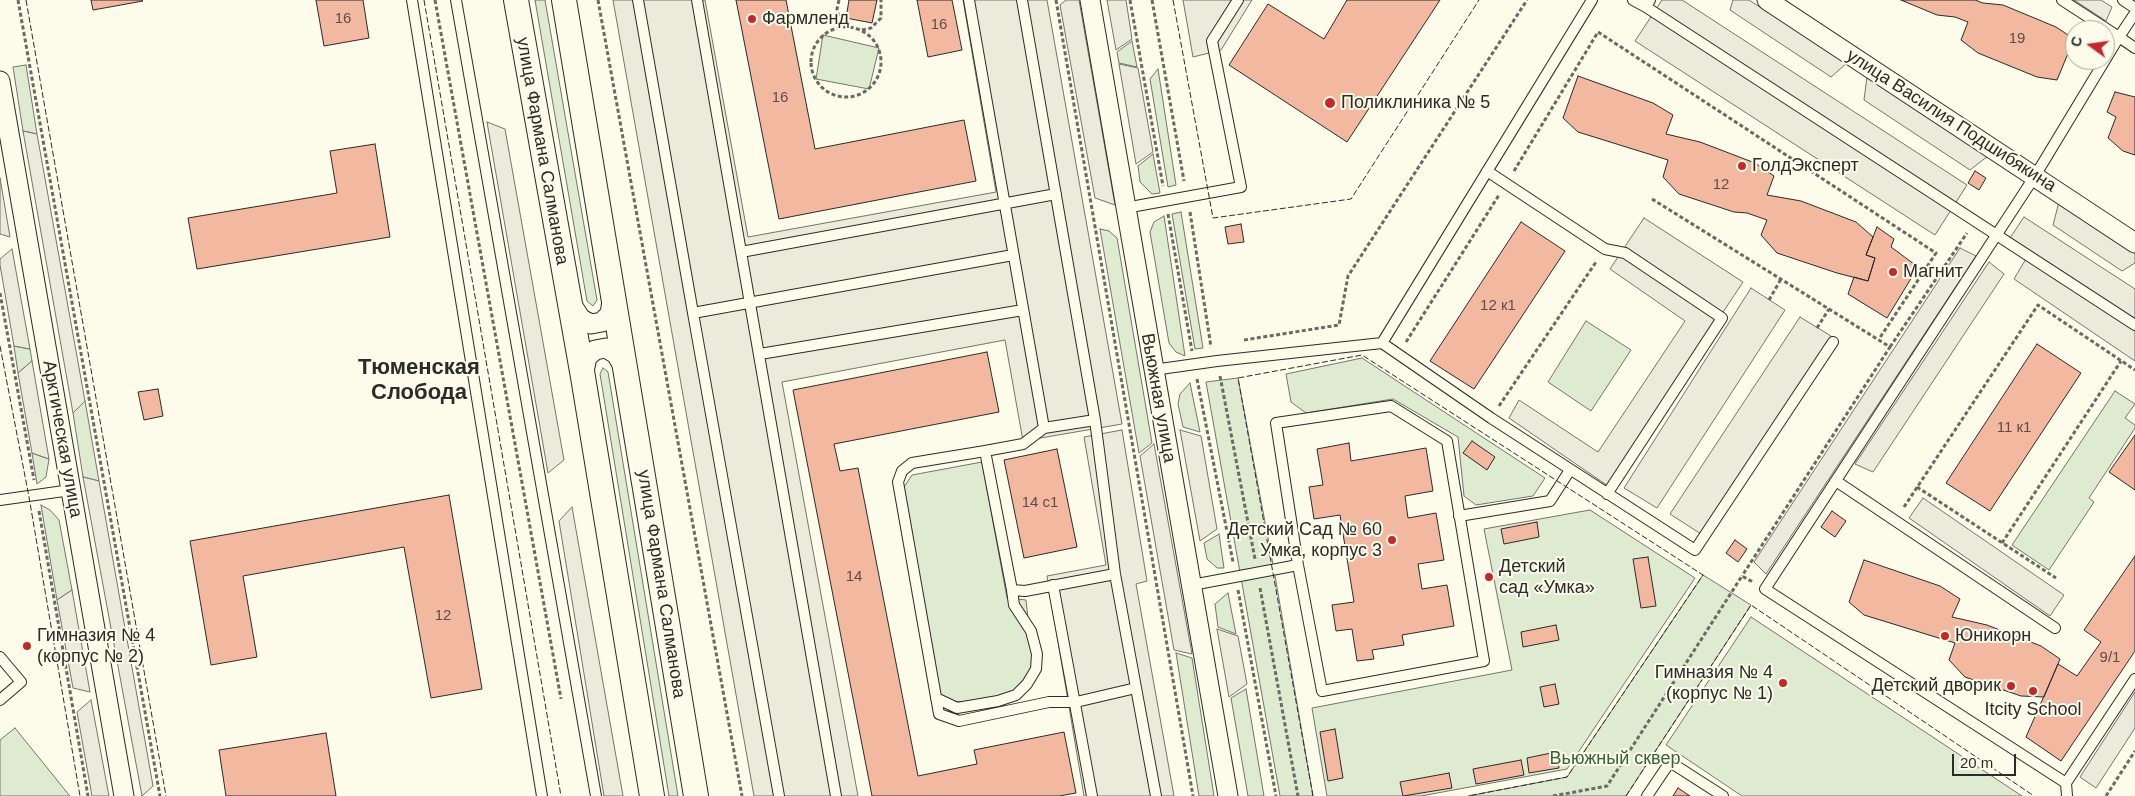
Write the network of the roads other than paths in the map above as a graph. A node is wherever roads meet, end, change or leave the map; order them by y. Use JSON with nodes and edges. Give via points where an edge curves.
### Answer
{"nodes":[{"id":1,"x":412,"y":0,"type":"edge"},
{"id":2,"x":456,"y":0,"type":"edge"},
{"id":3,"x":516,"y":0,"type":"edge"},
{"id":4,"x":564,"y":0,"type":"edge"},
{"id":5,"x":638,"y":0,"type":"edge"},
{"id":6,"x":697,"y":0,"type":"edge"},
{"id":7,"x":969,"y":0,"type":"edge"},
{"id":8,"x":1022,"y":0,"type":"edge"},
{"id":9,"x":1090,"y":0,"type":"edge"},
{"id":10,"x":1238,"y":0,"type":"edge"},
{"id":11,"x":1592,"y":0,"type":"edge"},
{"id":12,"x":1633,"y":0,"type":"edge"},
{"id":13,"x":1767,"y":0,"type":"edge"},
{"id":14,"x":2062,"y":0,"type":"edge"},
{"id":15,"x":2123,"y":0,"type":"edge"},
{"id":16,"x":1648,"y":4,"type":"edge"},
{"id":17,"x":2135,"y":8,"type":"edge"},
{"id":18,"x":2135,"y":13,"type":"edge"},
{"id":19,"x":2119,"y":37,"type":"junction"},
{"id":20,"x":2135,"y":48,"type":"edge"},
{"id":21,"x":0,"y":82,"type":"edge"},
{"id":22,"x":1487,"y":171,"type":"junction"},
{"id":23,"x":2034,"y":176,"type":"junction"},
{"id":24,"x":1056,"y":194,"type":"junction"},
{"id":25,"x":1003,"y":203,"type":"junction"},
{"id":26,"x":1126,"y":208,"type":"junction"},
{"id":27,"x":1996,"y":236,"type":"junction"},
{"id":28,"x":2135,"y":243,"type":"edge"},
{"id":29,"x":742,"y":252,"type":"junction"},
{"id":30,"x":1013,"y":255,"type":"junction"},
{"id":31,"x":613,"y":294,"type":"junction"},
{"id":32,"x":569,"y":301,"type":"junction"},
{"id":33,"x":750,"y":302,"type":"junction"},
{"id":34,"x":1023,"y":310,"type":"junction"},
{"id":35,"x":694,"y":313,"type":"junction"},
{"id":36,"x":2135,"y":326,"type":"edge"},
{"id":37,"x":1833,"y":342,"type":"dead end"},
{"id":38,"x":1382,"y":343,"type":"junction"},
{"id":39,"x":760,"y":354,"type":"junction"},
{"id":40,"x":1153,"y":370,"type":"junction"},
{"id":41,"x":626,"y":372,"type":"junction"},
{"id":42,"x":583,"y":377,"type":"junction"},
{"id":43,"x":1095,"y":420,"type":"junction"},
{"id":44,"x":1044,"y":428,"type":"junction"},
{"id":45,"x":985,"y":450,"type":"junction"},
{"id":46,"x":1570,"y":470,"type":"junction"},
{"id":47,"x":1836,"y":481,"type":"junction"},
{"id":48,"x":71,"y":490,"type":"junction"},
{"id":49,"x":1607,"y":494,"type":"junction"},
{"id":50,"x":0,"y":500,"type":"edge"},
{"id":51,"x":1459,"y":516,"type":"junction"},
{"id":52,"x":1298,"y":565,"type":"junction"},
{"id":53,"x":1115,"y":574,"type":"junction"},
{"id":54,"x":1054,"y":585,"type":"junction"},
{"id":55,"x":1192,"y":585,"type":"junction"},
{"id":56,"x":1012,"y":590,"type":"junction"},
{"id":57,"x":2055,"y":628,"type":"dead end"},
{"id":58,"x":0,"y":657,"type":"edge"},
{"id":59,"x":2135,"y":678,"type":"edge"},
{"id":60,"x":1136,"y":688,"type":"junction"},
{"id":61,"x":936,"y":698,"type":"junction"},
{"id":62,"x":0,"y":700,"type":"edge"},
{"id":63,"x":1076,"y":702,"type":"junction"},
{"id":64,"x":2066,"y":783,"type":"junction"},
{"id":65,"x":124,"y":796,"type":"edge"},
{"id":66,"x":542,"y":796,"type":"edge"},
{"id":67,"x":596,"y":796,"type":"edge"},
{"id":68,"x":652,"y":796,"type":"edge"},
{"id":69,"x":696,"y":796,"type":"edge"},
{"id":70,"x":779,"y":796,"type":"edge"},
{"id":71,"x":836,"y":796,"type":"edge"},
{"id":72,"x":1092,"y":796,"type":"edge"},
{"id":73,"x":1156,"y":796,"type":"edge"},
{"id":74,"x":1228,"y":796,"type":"edge"},
{"id":75,"x":1647,"y":796,"type":"edge"},
{"id":76,"x":1723,"y":796,"type":"edge"},
{"id":77,"x":2067,"y":796,"type":"edge"}],
"edges":[{"from":1,"to":66,"type":"lane"},
{"from":2,"to":67,"type":"lane"},
{"from":3,"to":32,"type":"street","name":"улица Фармана Салманова"},
{"from":4,"to":31,"type":"street","name":"улица Фармана Салманова"},
{"from":5,"to":35,"type":"lane"},
{"from":6,"to":29,"type":"lane"},
{"from":7,"to":25,"type":"lane"},
{"from":8,"to":24,"type":"lane"},
{"from":9,"to":26,"type":"street","name":"Вьюжная улица"},
{"from":10,"to":26,"type":"lane","via":[[1212,41],[1240,187]]},
{"from":11,"to":22,"type":"lane"},
{"from":12,"to":16,"type":"lane"},
{"from":13,"to":23,"type":"street","name":"улица Василия Подшибякина"},
{"from":14,"to":19,"type":"lane"},
{"from":15,"to":17,"type":"lane"},
{"from":16,"to":27,"type":"lane"},
{"from":18,"to":19,"type":"lane"},
{"from":19,"to":20,"type":"lane"},
{"from":19,"to":23,"type":"lane"},
{"from":21,"to":48,"type":"street","name":"Арктическая улица"},
{"from":22,"to":38,"type":"lane"},
{"from":22,"to":49,"type":"lane","via":[[1605,249],[1625,253],[1722,318]]},
{"from":23,"to":27,"type":"lane"},
{"from":23,"to":28,"type":"street","name":"улица Василия Подшибякина"},
{"from":24,"to":25,"type":"lane"},
{"from":24,"to":43,"type":"lane"},
{"from":25,"to":29,"type":"lane"},
{"from":25,"to":30,"type":"lane"},
{"from":26,"to":40,"type":"street","name":"Вьюжная улица"},
{"from":27,"to":36,"type":"lane"},
{"from":27,"to":47,"type":"lane"},
{"from":29,"to":33,"type":"lane"},
{"from":30,"to":33,"type":"lane"},
{"from":30,"to":34,"type":"lane"},
{"from":31,"to":32,"type":"street","name":"улица Фармана Салманова","via":[[610,314],[602,322],[591,324],[581,319]]},
{"from":31,"to":41,"type":"street","name":"улица Фармана Салманова"},
{"from":32,"to":42,"type":"street","name":"улица Фармана Салманова"},
{"from":33,"to":35,"type":"lane"},
{"from":33,"to":39,"type":"lane"},
{"from":34,"to":39,"type":"lane"},
{"from":34,"to":44,"type":"lane"},
{"from":35,"to":70,"type":"lane"},
{"from":37,"to":49,"type":"lane","via":[[1695,550]]},
{"from":38,"to":40,"type":"lane"},
{"from":38,"to":46,"type":"lane"},
{"from":39,"to":71,"type":"lane"},
{"from":40,"to":55,"type":"street","name":"Вьюжная улица"},
{"from":41,"to":42,"type":"street","name":"улица Фармана Салманова","via":[[616,354],[606,348],[595,350],[587,357]]},
{"from":41,"to":69,"type":"street","name":"улица Фармана Салманова"},
{"from":42,"to":68,"type":"street","name":"улица Фармана Салманова"},
{"from":43,"to":44,"type":"lane"},
{"from":43,"to":53,"type":"lane"},
{"from":44,"to":45,"type":"lane","via":[[1023,444]]},
{"from":45,"to":56,"type":"lane"},
{"from":45,"to":61,"type":"lane","via":[[912,463],[902,471],[898,482]]},
{"from":46,"to":49,"type":"lane"},
{"from":46,"to":51,"type":"lane","via":[[1550,501]]},
{"from":47,"to":57,"type":"lane"},
{"from":47,"to":64,"type":"lane","via":[[1765,589]]},
{"from":48,"to":50,"type":"lane"},
{"from":48,"to":65,"type":"street","name":"Арктическая улица"},
{"from":51,"to":52,"type":"lane","via":[[1447,441],[1390,406],[1276,423]]},
{"from":51,"to":52,"type":"lane","via":[[1484,661],[1322,691]]},
{"from":52,"to":55,"type":"lane"},
{"from":53,"to":54,"type":"lane"},
{"from":53,"to":60,"type":"lane"},
{"from":54,"to":56,"type":"lane"},
{"from":54,"to":63,"type":"lane"},
{"from":55,"to":74,"type":"street","name":"Вьюжная улица"},
{"from":56,"to":61,"type":"lane","via":[[1014,605],[1031,631],[1037,654],[1036,669],[1027,684],[1016,695],[957,708]]},
{"from":58,"to":62,"type":"lane","via":[[20,682]]},
{"from":59,"to":64,"type":"lane"},
{"from":60,"to":63,"type":"lane"},
{"from":60,"to":73,"type":"lane"},
{"from":61,"to":63,"type":"lane","via":[[939,714],[958,721],[1048,702]]},
{"from":63,"to":72,"type":"lane"},
{"from":64,"to":77,"type":"lane"},
{"from":75,"to":76,"type":"lane","via":[[1670,762]]}]}
